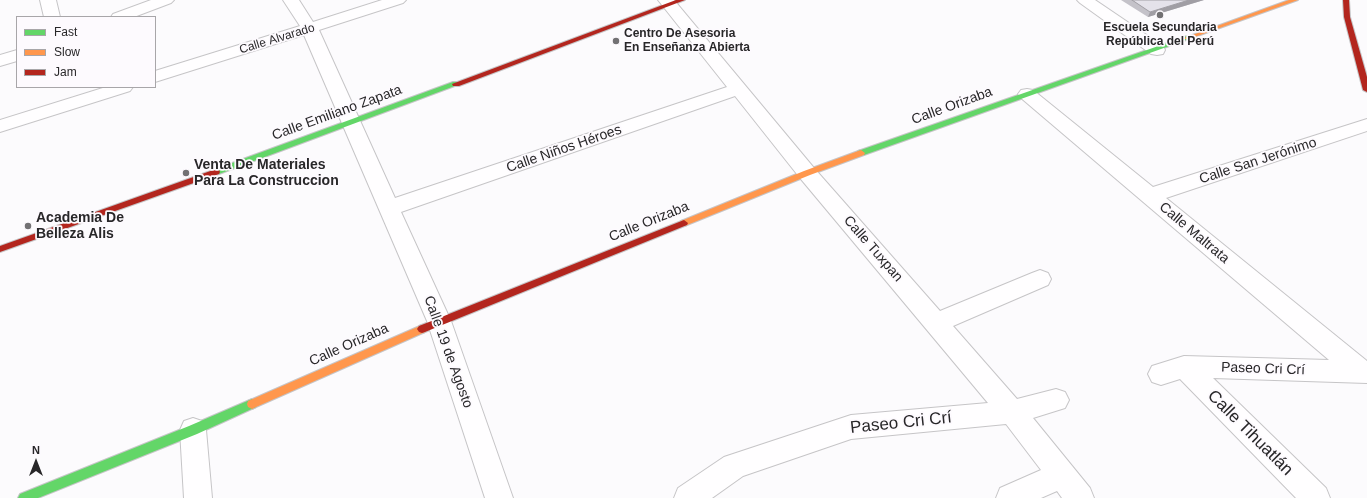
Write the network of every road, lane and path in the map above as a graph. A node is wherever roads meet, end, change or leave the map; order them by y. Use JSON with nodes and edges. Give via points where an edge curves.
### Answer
{"nodes":[{"id":1,"x":48,"y":0,"type":"edge"},
{"id":2,"x":166,"y":0,"type":"edge"},
{"id":3,"x":291,"y":0,"type":"edge"},
{"id":4,"x":398,"y":0,"type":"edge"},
{"id":5,"x":1085,"y":0,"type":"edge"},
{"id":6,"x":1295,"y":0,"type":"edge"},
{"id":7,"x":1346,"y":0,"type":"edge"},
{"id":8,"x":673,"y":1,"type":"edge"},
{"id":9,"x":52,"y":16,"type":"edge"},
{"id":10,"x":122,"y":16,"type":"edge"},
{"id":11,"x":310,"y":29,"type":"junction"},
{"id":12,"x":1156,"y":50,"type":"junction"},
{"id":13,"x":16,"y":55,"type":"edge"},
{"id":14,"x":0,"y":61,"type":"edge"},
{"id":15,"x":156,"y":77,"type":"edge"},
{"id":16,"x":1366,"y":84,"type":"edge"},
{"id":17,"x":121,"y":88,"type":"edge"},
{"id":18,"x":739,"y":89,"type":"junction"},
{"id":19,"x":1027,"y":94,"type":"junction"},
{"id":20,"x":351,"y":123,"type":"junction"},
{"id":21,"x":1367,"y":125,"type":"edge"},
{"id":22,"x":0,"y":126,"type":"edge"},
{"id":23,"x":807,"y":173,"type":"junction"},
{"id":24,"x":1150,"y":196,"type":"junction"},
{"id":25,"x":389,"y":208,"type":"junction"},
{"id":26,"x":0,"y":249,"type":"edge"},
{"id":27,"x":1040,"y":279,"type":"dead end"},
{"id":28,"x":440,"y":321,"type":"junction"},
{"id":29,"x":936,"y":323,"type":"junction"},
{"id":30,"x":1172,"y":370,"type":"joint"},
{"id":31,"x":1364,"y":372,"type":"edge"},
{"id":32,"x":1056,"y":400,"type":"dead end"},
{"id":33,"x":1012,"y":412,"type":"junction"},
{"id":34,"x":193,"y":430,"type":"junction"},
{"id":35,"x":1061,"y":475,"type":"junction"},
{"id":36,"x":24,"y":498,"type":"edge"},
{"id":37,"x":198,"y":498,"type":"edge"},
{"id":38,"x":499,"y":498,"type":"edge"},
{"id":39,"x":688,"y":498,"type":"edge"},
{"id":40,"x":1010,"y":498,"type":"edge"},
{"id":41,"x":1080,"y":498,"type":"edge"},
{"id":42,"x":1316,"y":498,"type":"edge"}],
"edges":[{"from":1,"to":9,"type":"street"},
{"from":2,"to":10,"type":"street"},
{"from":3,"to":11,"type":"street"},
{"from":4,"to":11,"type":"street","name":"Calle Alvarado"},
{"from":5,"to":12,"type":"street"},
{"from":6,"to":12,"type":"street","name":"Calle Orizaba"},
{"from":7,"to":16,"type":"street","via":[[1347,17]]},
{"from":8,"to":18,"type":"street","name":"Calle Tuxpan"},
{"from":8,"to":20,"type":"street","name":"Calle Emiliano Zapata"},
{"from":11,"to":15,"type":"street","name":"Calle Alvarado"},
{"from":11,"to":20,"type":"street"},
{"from":12,"to":19,"type":"street","name":"Calle Orizaba"},
{"from":13,"to":14,"type":"street"},
{"from":17,"to":22,"type":"street"},
{"from":18,"to":23,"type":"street","name":"Calle Tuxpan"},
{"from":18,"to":25,"type":"street","name":"Calle Niños Héroes"},
{"from":19,"to":23,"type":"street","name":"Calle Orizaba"},
{"from":19,"to":24,"type":"street","name":"Calle Maltrata"},
{"from":20,"to":25,"type":"street","name":"Calle 19 de Agosto"},
{"from":20,"to":26,"type":"street","name":"Calle Emiliano Zapata"},
{"from":21,"to":24,"type":"street","name":"Calle San Jerónimo"},
{"from":23,"to":28,"type":"street","name":"Calle Orizaba"},
{"from":23,"to":29,"type":"street","name":"Calle Tuxpan"},
{"from":24,"to":31,"type":"street","name":"Calle Maltrata"},
{"from":25,"to":28,"type":"street","name":"Calle 19 de Agosto"},
{"from":27,"to":29,"type":"street"},
{"from":28,"to":34,"type":"street","name":"Calle Orizaba"},
{"from":28,"to":38,"type":"street","name":"Calle 19 de Agosto"},
{"from":29,"to":33,"type":"street","name":"Calle Tuxpan"},
{"from":30,"to":31,"type":"street","name":"Paseo Cri Crí"},
{"from":30,"to":42,"type":"street","name":"Calle Tihuatlán"},
{"from":32,"to":33,"type":"street","name":"Paseo Cri Crí"},
{"from":33,"to":35,"type":"street","name":"Calle Tuxpan"},
{"from":33,"to":39,"type":"street","name":"Paseo Cri Crí","via":[[851,427],[734,466]]},
{"from":34,"to":36,"type":"street","name":"Calle Orizaba"},
{"from":34,"to":37,"type":"street"},
{"from":35,"to":40,"type":"street"},
{"from":35,"to":41,"type":"street","name":"Calle Tuxpan"}]}
